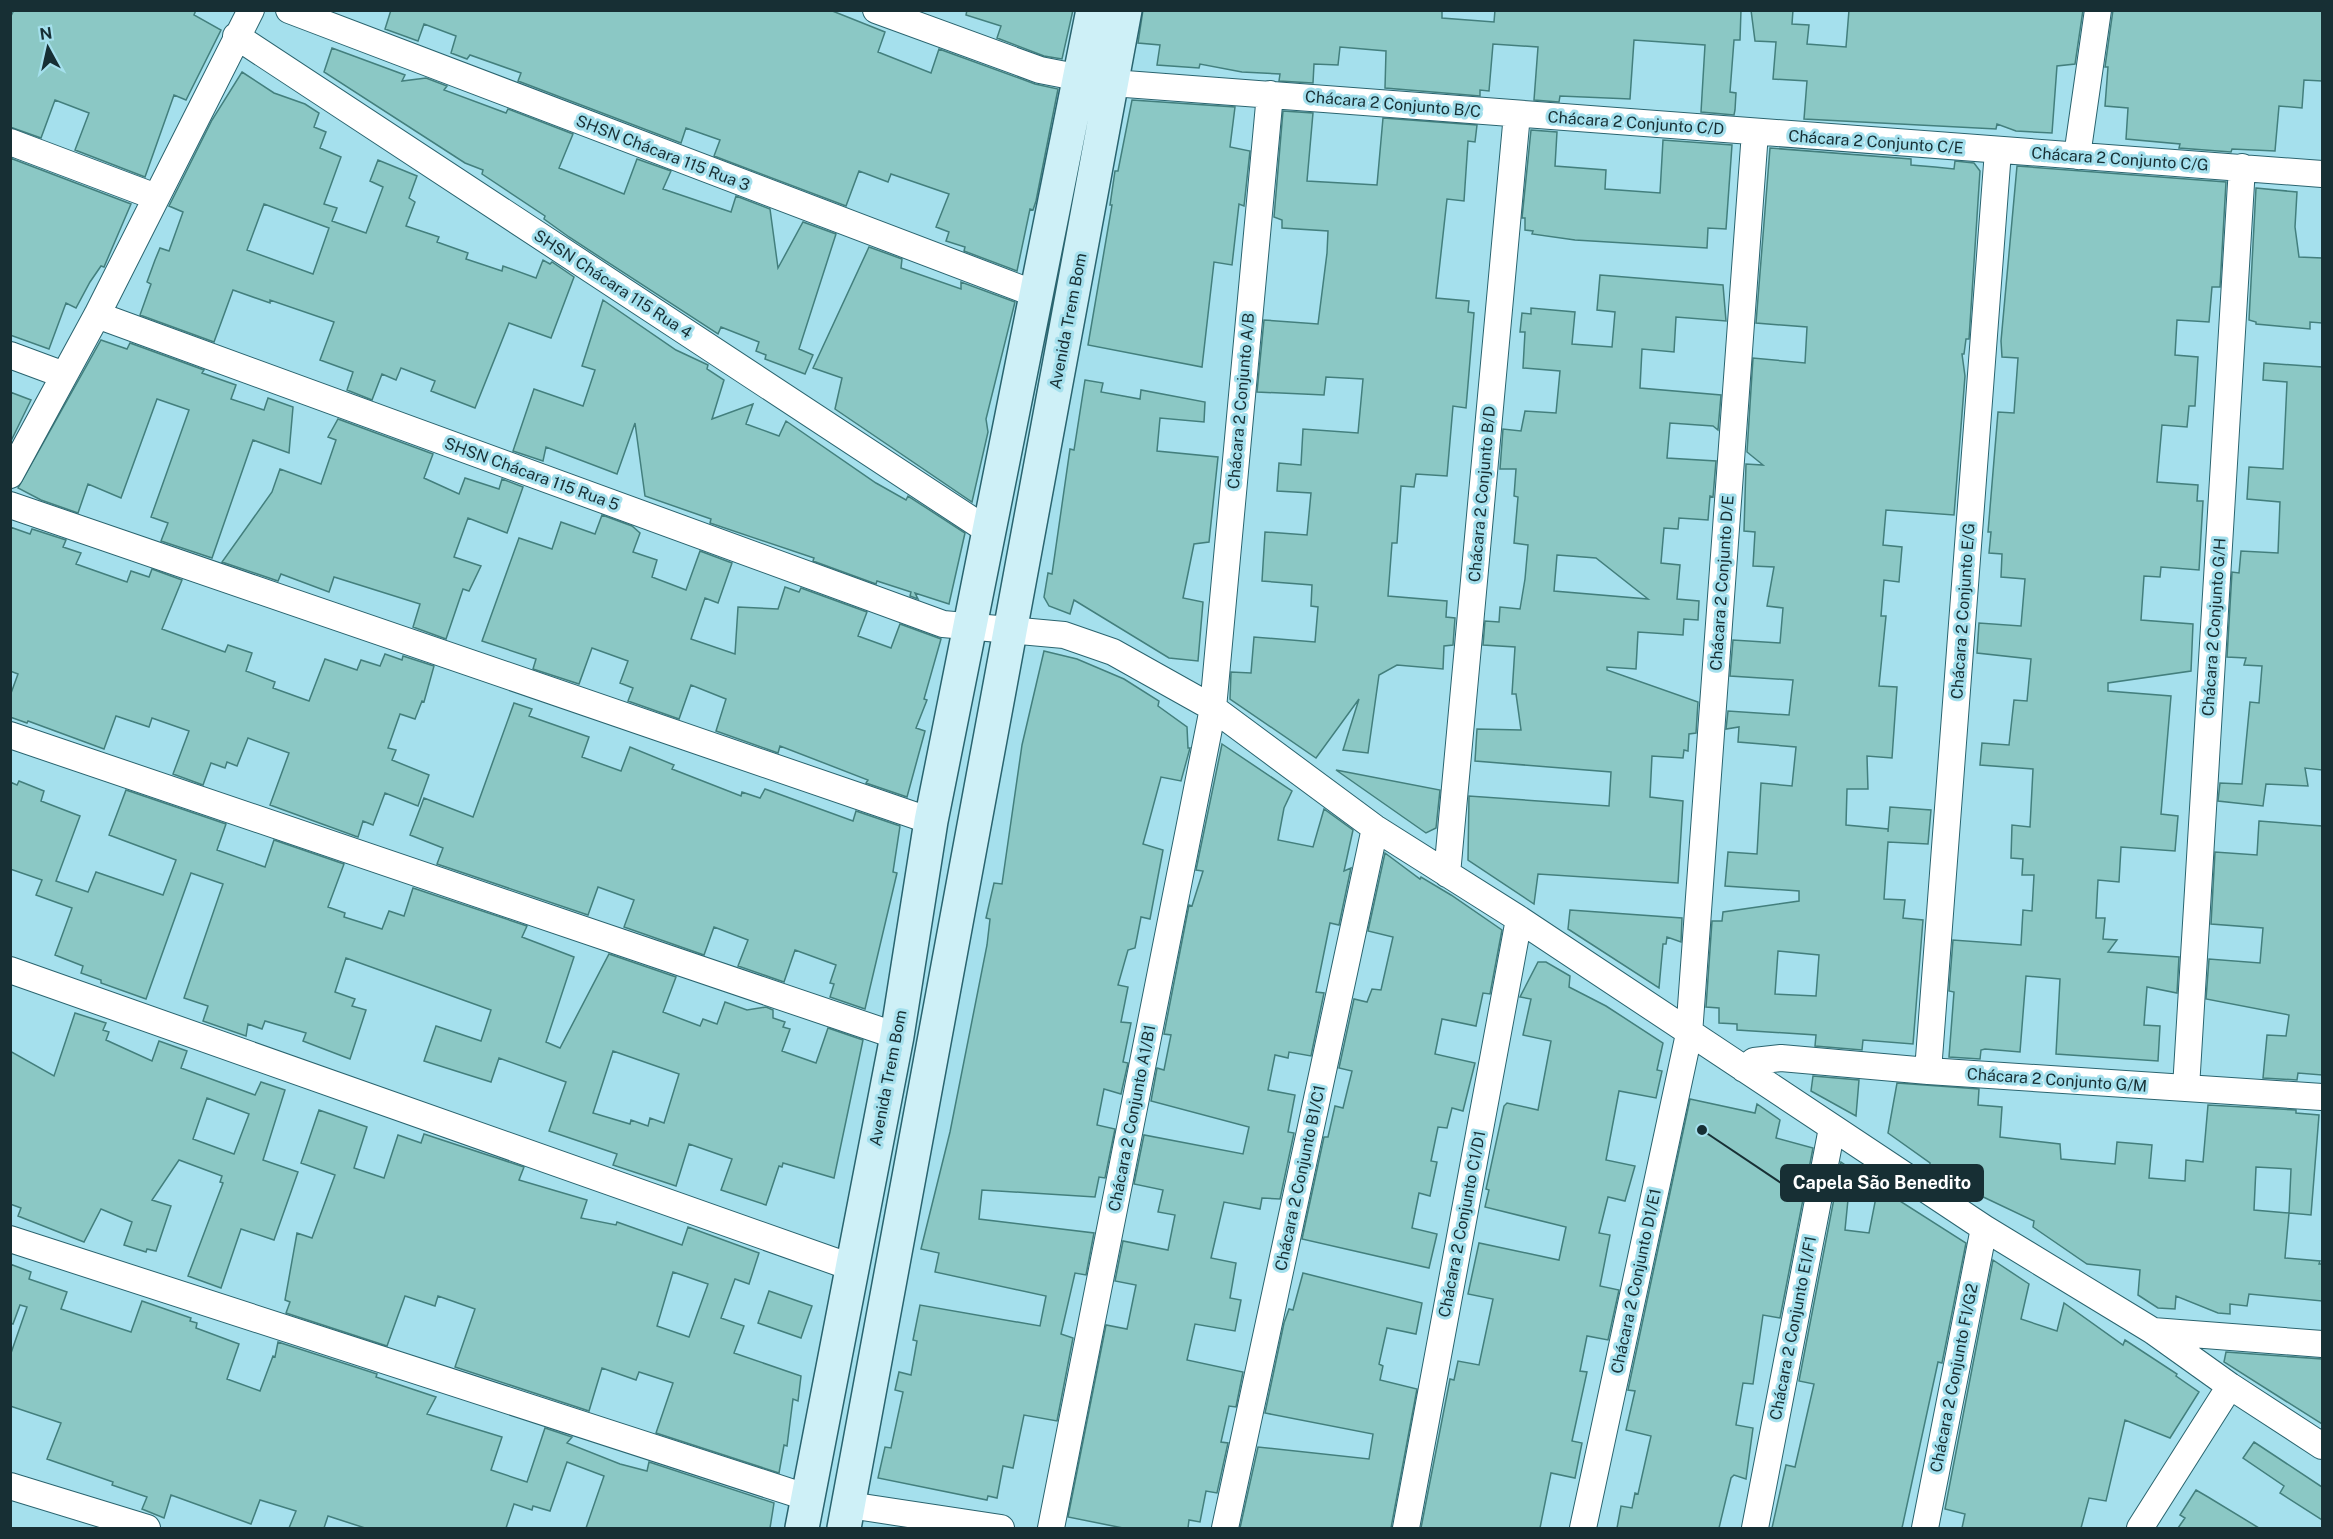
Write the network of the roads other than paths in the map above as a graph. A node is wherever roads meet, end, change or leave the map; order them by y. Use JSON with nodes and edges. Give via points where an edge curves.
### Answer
{"nodes":[{"id":1,"x":289,"y":10,"type":"edge"},
{"id":2,"x":876,"y":10,"type":"edge"},
{"id":3,"x":1093,"y":10,"type":"edge"},
{"id":4,"x":1125,"y":10,"type":"edge"},
{"id":5,"x":2098,"y":10,"type":"edge"},
{"id":6,"x":250,"y":11,"type":"edge"},
{"id":7,"x":236,"y":36,"type":"junction"},
{"id":8,"x":1096,"y":81,"type":"junction"},
{"id":9,"x":1270,"y":94,"type":"junction"},
{"id":10,"x":1517,"y":114,"type":"junction"},
{"id":11,"x":1755,"y":132,"type":"junction"},
{"id":12,"x":10,"y":142,"type":"edge"},
{"id":13,"x":1998,"y":152,"type":"junction"},
{"id":14,"x":2077,"y":156,"type":"junction"},
{"id":15,"x":2242,"y":167,"type":"junction"},
{"id":16,"x":2322,"y":174,"type":"edge"},
{"id":17,"x":156,"y":196,"type":"junction"},
{"id":18,"x":1038,"y":295,"type":"junction"},
{"id":19,"x":97,"y":315,"type":"junction"},
{"id":20,"x":10,"y":355,"type":"edge"},
{"id":21,"x":64,"y":375,"type":"junction"},
{"id":22,"x":10,"y":475,"type":"edge"},
{"id":23,"x":10,"y":505,"type":"edge"},
{"id":24,"x":990,"y":532,"type":"junction"},
{"id":25,"x":969,"y":627,"type":"junction"},
{"id":26,"x":1009,"y":631,"type":"junction"},
{"id":27,"x":1213,"y":708,"type":"junction"},
{"id":28,"x":10,"y":735,"type":"edge"},
{"id":29,"x":931,"y":821,"type":"junction"},
{"id":30,"x":1374,"y":828,"type":"junction"},
{"id":31,"x":1447,"y":874,"type":"junction"},
{"id":32,"x":1519,"y":919,"type":"junction"},
{"id":33,"x":10,"y":970,"type":"edge"},
{"id":34,"x":1689,"y":1034,"type":"junction"},
{"id":35,"x":897,"y":1035,"type":"junction"},
{"id":36,"x":1744,"y":1069,"type":"junction"},
{"id":37,"x":1928,"y":1071,"type":"junction"},
{"id":38,"x":2186,"y":1088,"type":"junction"},
{"id":39,"x":2322,"y":1097,"type":"edge"},
{"id":40,"x":1832,"y":1128,"type":"junction"},
{"id":41,"x":1984,"y":1228,"type":"junction"},
{"id":42,"x":10,"y":1239,"type":"edge"},
{"id":43,"x":851,"y":1267,"type":"junction"},
{"id":44,"x":2153,"y":1331,"type":"junction"},
{"id":45,"x":2322,"y":1344,"type":"edge"},
{"id":46,"x":2230,"y":1386,"type":"junction"},
{"id":47,"x":2322,"y":1446,"type":"edge"},
{"id":48,"x":10,"y":1485,"type":"edge"},
{"id":49,"x":806,"y":1513,"type":"edge"},
{"id":50,"x":846,"y":1517,"type":"edge"},
{"id":51,"x":147,"y":1528,"type":"edge"},
{"id":52,"x":1001,"y":1528,"type":"edge"},
{"id":53,"x":1051,"y":1528,"type":"edge"},
{"id":54,"x":1225,"y":1528,"type":"edge"},
{"id":55,"x":1406,"y":1528,"type":"edge"},
{"id":56,"x":1583,"y":1528,"type":"edge"},
{"id":57,"x":1755,"y":1528,"type":"edge"},
{"id":58,"x":1925,"y":1528,"type":"edge"},
{"id":59,"x":2140,"y":1528,"type":"edge"}],
"edges":[{"from":1,"to":18,"type":"street","name":"SHSN Chácara 115 Rua 3"},
{"from":2,"to":8,"type":"street","name":"Chácara 2 Conjunto B/C","via":[[1040,70]]},
{"from":3,"to":8,"type":"street","name":"Avenida Trem Bom"},
{"from":4,"to":8,"type":"street","name":"Avenida Trem Bom"},
{"from":5,"to":14,"type":"street"},
{"from":6,"to":7,"type":"street"},
{"from":7,"to":17,"type":"street"},
{"from":7,"to":24,"type":"street","name":"SHSN Chácara 115 Rua 4"},
{"from":8,"to":9,"type":"street","name":"Chácara 2 Conjunto B/C"},
{"from":8,"to":18,"type":"street","name":"Avenida Trem Bom"},
{"from":8,"to":26,"type":"street","name":"Avenida Trem Bom"},
{"from":9,"to":10,"type":"street","name":"Chácara 2 Conjunto B/C"},
{"from":9,"to":27,"type":"street","name":"Chácara 2 Conjunto A/B"},
{"from":10,"to":11,"type":"street","name":"Chácara 2 Conjunto C/D"},
{"from":10,"to":31,"type":"street","name":"Chácara 2 Conjunto B/D"},
{"from":11,"to":13,"type":"street","name":"Chácara 2 Conjunto C/E"},
{"from":11,"to":34,"type":"street","name":"Chácara 2 Conjunto D/E"},
{"from":12,"to":17,"type":"street"},
{"from":13,"to":14,"type":"street","name":"Chácara 2 Conjunto C/G"},
{"from":13,"to":37,"type":"street","name":"Chácara 2 Conjunto E/G"},
{"from":14,"to":15,"type":"street","name":"Chácara 2 Conjunto C/G"},
{"from":15,"to":16,"type":"street","name":"Chácara 2 Conjunto C/G"},
{"from":15,"to":38,"type":"street","name":"Chácara 2 Conjunto G/H"},
{"from":17,"to":19,"type":"street"},
{"from":18,"to":24,"type":"street","name":"Avenida Trem Bom"},
{"from":19,"to":21,"type":"street"},
{"from":19,"to":25,"type":"street","name":"SHSN Chácara 115 Rua 5","via":[[943,624]]},
{"from":20,"to":21,"type":"street"},
{"from":21,"to":22,"type":"street"},
{"from":23,"to":29,"type":"street"},
{"from":24,"to":25,"type":"street","name":"Avenida Trem Bom"},
{"from":25,"to":26,"type":"street"},
{"from":25,"to":29,"type":"street","name":"Avenida Trem Bom"},
{"from":26,"to":27,"type":"street","via":[[1064,635],[1113,652]]},
{"from":26,"to":50,"type":"street","name":"Avenida Trem Bom"},
{"from":27,"to":30,"type":"street"},
{"from":27,"to":53,"type":"street","name":"Chácara 2 Conjunto A1/B1"},
{"from":28,"to":35,"type":"street"},
{"from":29,"to":35,"type":"street","name":"Avenida Trem Bom"},
{"from":30,"to":31,"type":"street"},
{"from":30,"to":54,"type":"street","name":"Chácara 2 Conjunto B1/C1"},
{"from":31,"to":32,"type":"street"},
{"from":32,"to":34,"type":"street"},
{"from":32,"to":55,"type":"street","name":"Chácara 2 Conjunto C1/D1"},
{"from":33,"to":43,"type":"street"},
{"from":34,"to":36,"type":"street"},
{"from":34,"to":56,"type":"street","name":"Chácara 2 Conjunto D1/E1"},
{"from":35,"to":43,"type":"street","name":"Avenida Trem Bom"},
{"from":36,"to":37,"type":"street","name":"Chácara 2 Conjunto G/M","via":[[1754,1061],[1781,1058]]},
{"from":36,"to":40,"type":"street"},
{"from":37,"to":38,"type":"street","name":"Chácara 2 Conjunto G/M"},
{"from":38,"to":39,"type":"street","name":"Chácara 2 Conjunto G/M"},
{"from":40,"to":41,"type":"street"},
{"from":40,"to":57,"type":"street","name":"Chácara 2 Conjunto E1/F1"},
{"from":41,"to":44,"type":"street"},
{"from":41,"to":58,"type":"street","name":"Chácara 2 Conjunto F1/G2"},
{"from":42,"to":49,"type":"street"},
{"from":43,"to":49,"type":"street","name":"Avenida Trem Bom"},
{"from":44,"to":45,"type":"street"},
{"from":44,"to":46,"type":"street"},
{"from":46,"to":47,"type":"street"},
{"from":46,"to":59,"type":"street"},
{"from":48,"to":51,"type":"street"},
{"from":50,"to":52,"type":"street"}]}
